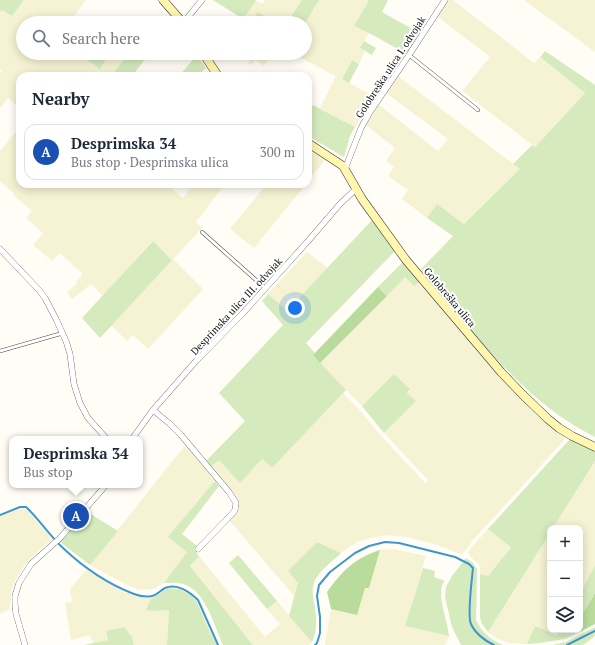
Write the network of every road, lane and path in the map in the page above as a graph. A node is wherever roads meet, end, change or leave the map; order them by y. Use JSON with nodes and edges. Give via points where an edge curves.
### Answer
{"nodes":[{"id":1,"x":163,"y":0,"type":"edge"},
{"id":2,"x":202,"y":0,"type":"edge"},
{"id":3,"x":445,"y":0,"type":"edge"},
{"id":4,"x":177,"y":16,"type":"edge"},
{"id":5,"x":189,"y":16,"type":"edge"},
{"id":6,"x":409,"y":56,"type":"junction"},
{"id":7,"x":208,"y":60,"type":"edge"},
{"id":8,"x":215,"y":72,"type":"edge"},
{"id":9,"x":478,"y":110,"type":"dead end"},
{"id":10,"x":312,"y":146,"type":"edge"},
{"id":11,"x":345,"y":169,"type":"junction"},
{"id":12,"x":356,"y":189,"type":"junction"},
{"id":13,"x":202,"y":232,"type":"dead end"},
{"id":14,"x":0,"y":249,"type":"edge"},
{"id":15,"x":265,"y":288,"type":"junction"},
{"id":16,"x":63,"y":333,"type":"junction"},
{"id":17,"x":0,"y":351,"type":"edge"},
{"id":18,"x":154,"y":410,"type":"junction"},
{"id":19,"x":105,"y":436,"type":"edge"},
{"id":20,"x":134,"y":436,"type":"edge"},
{"id":21,"x":595,"y":447,"type":"edge"},
{"id":22,"x":103,"y":488,"type":"edge"},
{"id":23,"x":198,"y":550,"type":"dead end"},
{"id":24,"x":24,"y":645,"type":"edge"}],
"edges":[{"from":1,"to":4,"type":"street"},
{"from":2,"to":5,"type":"street"},
{"from":3,"to":6,"type":"street","name":"Golobreška ulica I. odvojak"},
{"from":6,"to":9,"type":"lane"},
{"from":6,"to":11,"type":"street","name":"Golobreška ulica I. odvojak","via":[[361,128]]},
{"from":7,"to":8,"type":"street"},
{"from":10,"to":11,"type":"street","name":"Golobreška ulica"},
{"from":11,"to":12,"type":"street","name":"Golobreška ulica"},
{"from":12,"to":15,"type":"street","name":"Desprimska ulica III. odvojak"},
{"from":12,"to":21,"type":"street","name":"Golobreška ulica","via":[[406,260],[523,396],[548,419],[572,436]]},
{"from":13,"to":15,"type":"lane"},
{"from":14,"to":16,"type":"street","via":[[39,290]]},
{"from":15,"to":18,"type":"street","name":"Desprimska ulica III. odvojak"},
{"from":16,"to":17,"type":"lane"},
{"from":16,"to":19,"type":"street","via":[[80,403],[88,418]]},
{"from":18,"to":20,"type":"street","name":"Desprimska ulica III. odvojak"},
{"from":18,"to":23,"type":"street","via":[[181,435],[236,503],[232,514]]},
{"from":22,"to":24,"type":"street","via":[[60,538],[23,575],[15,596],[15,604]]}]}
